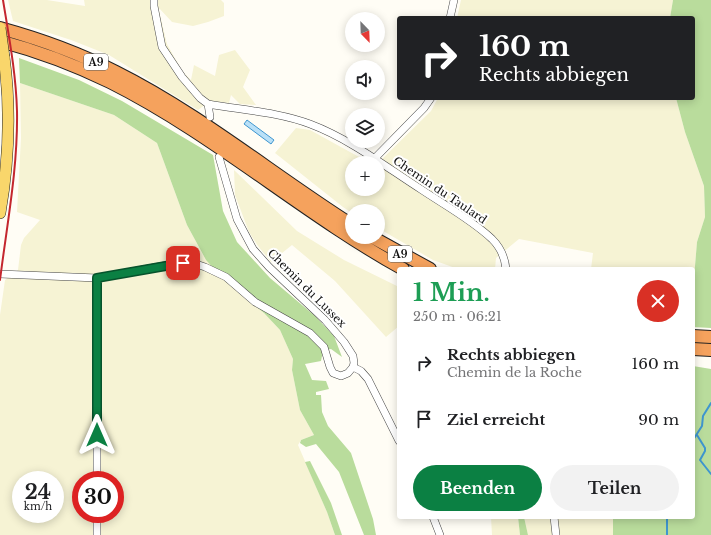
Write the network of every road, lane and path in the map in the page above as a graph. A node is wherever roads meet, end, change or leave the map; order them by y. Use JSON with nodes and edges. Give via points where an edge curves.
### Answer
{"nodes":[{"id":1,"x":154,"y":0,"type":"edge"},
{"id":2,"x":454,"y":0,"type":"edge"},
{"id":3,"x":450,"y":16,"type":"edge"},
{"id":4,"x":0,"y":28,"type":"edge"},
{"id":5,"x":0,"y":41,"type":"edge"},
{"id":6,"x":430,"y":100,"type":"edge"},
{"id":7,"x":208,"y":104,"type":"junction"},
{"id":8,"x":210,"y":117,"type":"dead end"},
{"id":9,"x":369,"y":156,"type":"edge"},
{"id":10,"x":377,"y":156,"type":"edge"},
{"id":11,"x":219,"y":157,"type":"dead end"},
{"id":12,"x":385,"y":166,"type":"edge"},
{"id":13,"x":0,"y":213,"type":"edge"},
{"id":14,"x":345,"y":220,"type":"edge"},
{"id":15,"x":385,"y":244,"type":"edge"},
{"id":16,"x":399,"y":267,"type":"edge"},
{"id":17,"x":426,"y":267,"type":"edge"},
{"id":18,"x":506,"y":267,"type":"edge"},
{"id":19,"x":0,"y":274,"type":"edge"},
{"id":20,"x":97,"y":278,"type":"junction"},
{"id":21,"x":695,"y":336,"type":"edge"},
{"id":22,"x":711,"y":337,"type":"edge"},
{"id":23,"x":695,"y":349,"type":"edge"},
{"id":24,"x":711,"y":350,"type":"edge"},
{"id":25,"x":353,"y":367,"type":"junction"},
{"id":26,"x":397,"y":437,"type":"edge"},
{"id":27,"x":97,"y":471,"type":"edge"},
{"id":28,"x":434,"y":519,"type":"edge"},
{"id":29,"x":554,"y":519,"type":"edge"},
{"id":30,"x":97,"y":523,"type":"edge"},
{"id":31,"x":97,"y":535,"type":"edge"},
{"id":32,"x":440,"y":535,"type":"edge"},
{"id":33,"x":556,"y":535,"type":"edge"}],
"edges":[{"from":1,"to":7,"type":"street","via":[[162,47],[182,77]]},
{"from":2,"to":3,"type":"street"},
{"from":4,"to":13,"type":"main road","bridge":true,"via":[[8,85],[9,128]]},
{"from":4,"to":14,"type":"highway","number":"A9","via":[[82,56],[148,89]]},
{"from":5,"to":16,"type":"highway","number":"A9","via":[[45,54],[110,82],[148,103],[327,223]]},
{"from":6,"to":10,"type":"street"},
{"from":7,"to":8,"type":"street"},
{"from":7,"to":9,"type":"street","name":"Chemin du Taulard","via":[[284,116],[309,124],[336,135]]},
{"from":11,"to":25,"type":"street","name":"Chemin du Lussex","via":[[237,218],[253,249],[335,331],[353,356]]},
{"from":12,"to":18,"type":"street","name":"Chemin du Taulard","via":[[492,239],[499,247]]},
{"from":15,"to":17,"type":"highway","number":"A9"},
{"from":19,"to":20,"type":"street"},
{"from":20,"to":25,"type":"street","via":[[173,264],[205,267],[226,277],[255,302],[310,333],[324,347],[335,375],[348,373]]},
{"from":20,"to":27,"type":"street"},
{"from":21,"to":22,"type":"highway"},
{"from":23,"to":24,"type":"highway"},
{"from":25,"to":26,"type":"street","via":[[368,379]]},
{"from":28,"to":32,"type":"street"},
{"from":29,"to":33,"type":"street"},
{"from":30,"to":31,"type":"street"}]}
